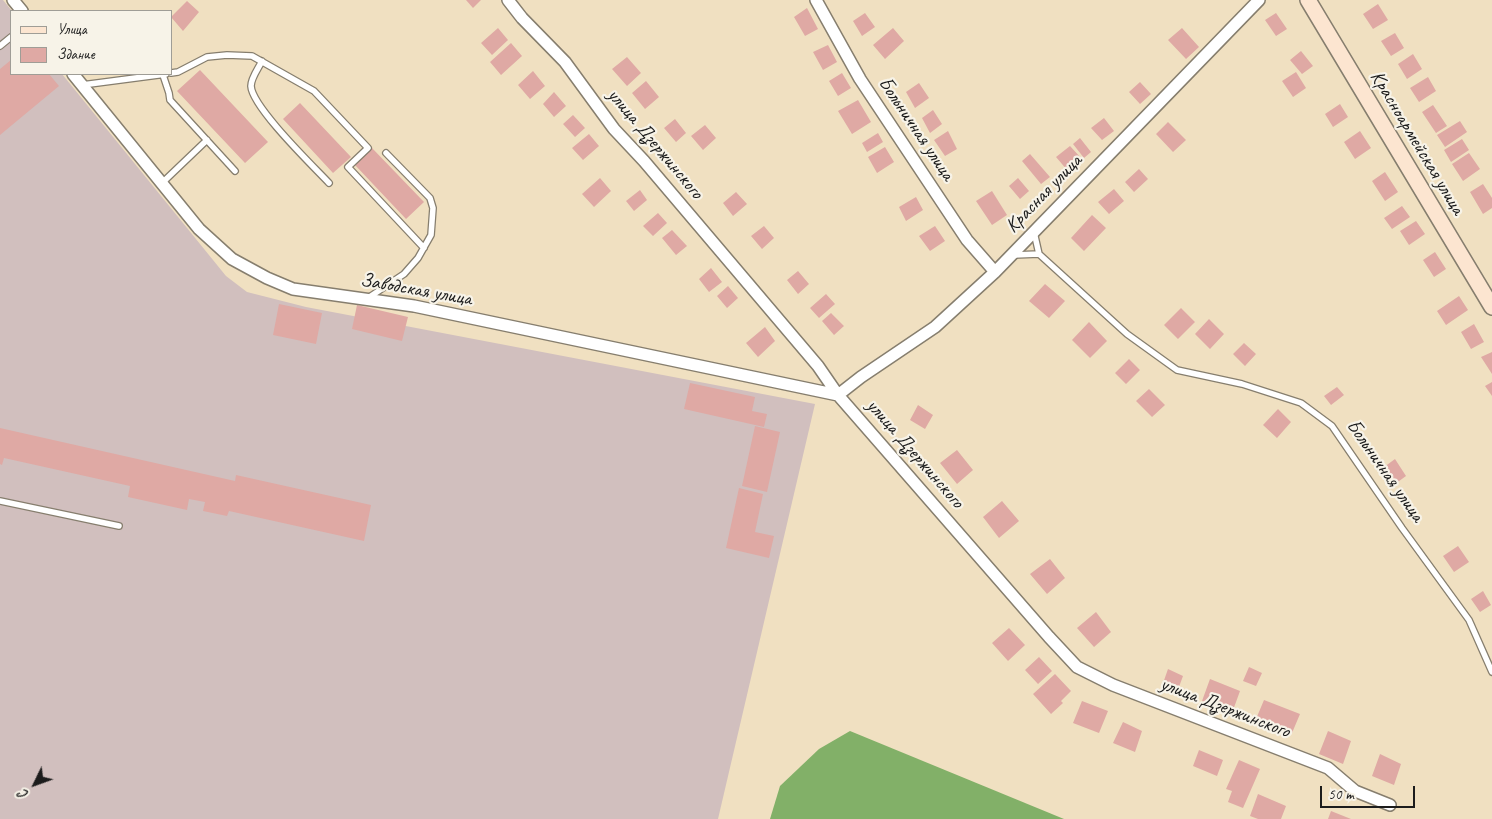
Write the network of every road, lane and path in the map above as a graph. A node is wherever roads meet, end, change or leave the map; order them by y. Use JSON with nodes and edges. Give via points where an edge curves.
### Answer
{"nodes":[{"id":1,"x":13,"y":0,"type":"edge"},
{"id":2,"x":508,"y":0,"type":"edge"},
{"id":3,"x":816,"y":0,"type":"edge"},
{"id":4,"x":1259,"y":0,"type":"edge"},
{"id":5,"x":1308,"y":0,"type":"edge"},
{"id":6,"x":21,"y":10,"type":"edge"},
{"id":7,"x":10,"y":38,"type":"edge"},
{"id":8,"x":0,"y":46,"type":"edge"},
{"id":9,"x":262,"y":61,"type":"junction"},
{"id":10,"x":172,"y":73,"type":"edge"},
{"id":11,"x":74,"y":75,"type":"edge"},
{"id":12,"x":159,"y":75,"type":"edge"},
{"id":13,"x":167,"y":75,"type":"edge"},
{"id":14,"x":82,"y":85,"type":"junction"},
{"id":15,"x":207,"y":140,"type":"junction"},
{"id":16,"x":386,"y":153,"type":"dead end"},
{"id":17,"x":235,"y":171,"type":"dead end"},
{"id":18,"x":162,"y":183,"type":"junction"},
{"id":19,"x":328,"y":184,"type":"dead end"},
{"id":20,"x":1034,"y":232,"type":"junction"},
{"id":21,"x":424,"y":248,"type":"junction"},
{"id":22,"x":1039,"y":254,"type":"junction"},
{"id":23,"x":1011,"y":256,"type":"junction"},
{"id":24,"x":995,"y":272,"type":"junction"},
{"id":25,"x":366,"y":300,"type":"junction"},
{"id":26,"x":1492,"y":307,"type":"edge"},
{"id":27,"x":838,"y":394,"type":"junction"},
{"id":28,"x":0,"y":501,"type":"edge"},
{"id":29,"x":118,"y":526,"type":"dead end"},
{"id":30,"x":1492,"y":672,"type":"edge"},
{"id":31,"x":1390,"y":804,"type":"dead end"}],
"edges":[{"from":1,"to":6,"type":"street"},
{"from":2,"to":27,"type":"street","name":"улица Дзержинского","via":[[565,62],[614,129],[818,366]]},
{"from":3,"to":24,"type":"street","name":"Больничная улица","via":[[860,79],[967,240]]},
{"from":4,"to":20,"type":"street","name":"Красная улица"},
{"from":5,"to":26,"type":"main road","name":"Красноармейская улица"},
{"from":7,"to":8,"type":"lane"},
{"from":9,"to":10,"type":"lane","via":[[252,56],[207,57]]},
{"from":9,"to":19,"type":"lane","via":[[251,87],[255,98]]},
{"from":9,"to":21,"type":"lane","via":[[314,90],[368,148],[348,167]]},
{"from":11,"to":14,"type":"street","name":"Заводская улица"},
{"from":12,"to":14,"type":"lane"},
{"from":13,"to":15,"type":"lane","via":[[170,100]]},
{"from":14,"to":18,"type":"street","name":"Заводская улица"},
{"from":15,"to":17,"type":"lane"},
{"from":15,"to":18,"type":"lane"},
{"from":16,"to":21,"type":"lane","via":[[430,198],[433,208],[431,235]]},
{"from":18,"to":25,"type":"street","name":"Заводская улица","via":[[199,229],[232,259],[293,289]]},
{"from":20,"to":22,"type":"lane"},
{"from":20,"to":23,"type":"street","name":"Красная улица"},
{"from":21,"to":25,"type":"lane","via":[[404,274]]},
{"from":22,"to":23,"type":"lane"},
{"from":22,"to":30,"type":"lane","name":"Больничная улица","via":[[1127,334],[1177,370],[1242,384],[1301,403],[1332,426],[1469,620]]},
{"from":23,"to":24,"type":"street","name":"Красная улица"},
{"from":24,"to":27,"type":"street","name":"Красная улица","via":[[935,327]]},
{"from":25,"to":27,"type":"street","name":"Заводская улица","via":[[414,306]]},
{"from":27,"to":31,"type":"street","name":"улица Дзержинского","via":[[1077,666],[1113,685],[1328,768],[1355,791]]},
{"from":28,"to":29,"type":"lane"}]}
